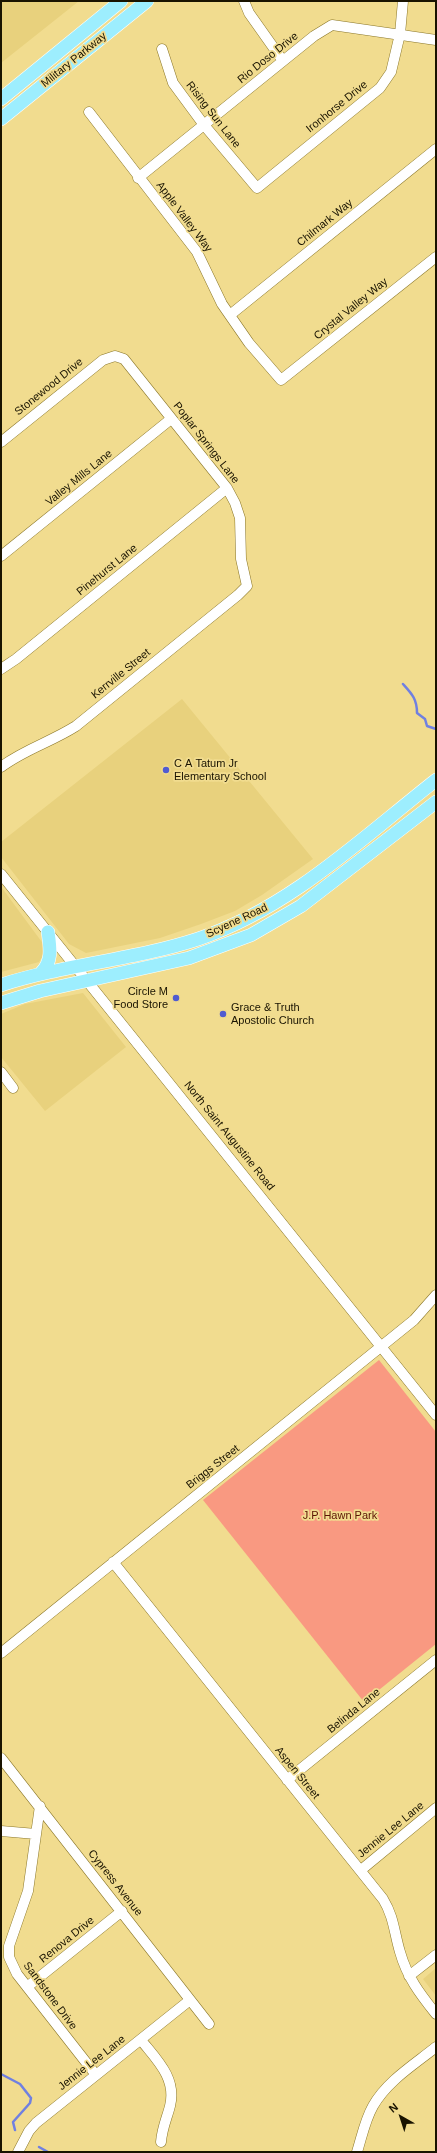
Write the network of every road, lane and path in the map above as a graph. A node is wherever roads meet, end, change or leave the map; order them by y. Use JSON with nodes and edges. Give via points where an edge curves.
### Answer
{"nodes":[{"id":1,"x":121,"y":1,"type":"edge"},
{"id":2,"x":147,"y":1,"type":"edge"},
{"id":3,"x":244,"y":1,"type":"edge"},
{"id":4,"x":403,"y":1,"type":"edge"},
{"id":5,"x":400,"y":34,"type":"junction"},
{"id":6,"x":436,"y":40,"type":"edge"},
{"id":7,"x":162,"y":49,"type":"dead end"},
{"id":8,"x":282,"y":62,"type":"junction"},
{"id":9,"x":1,"y":99,"type":"edge"},
{"id":10,"x":89,"y":112,"type":"dead end"},
{"id":11,"x":1,"y":119,"type":"edge"},
{"id":12,"x":204,"y":125,"type":"junction"},
{"id":13,"x":436,"y":149,"type":"edge"},
{"id":14,"x":138,"y":178,"type":"junction"},
{"id":15,"x":257,"y":188,"type":"joint"},
{"id":16,"x":436,"y":257,"type":"edge"},
{"id":17,"x":230,"y":315,"type":"junction"},
{"id":18,"x":115,"y":356,"type":"joint"},
{"id":19,"x":281,"y":380,"type":"joint"},
{"id":20,"x":171,"y":419,"type":"junction"},
{"id":21,"x":1,"y":442,"type":"edge"},
{"id":22,"x":227,"y":488,"type":"junction"},
{"id":23,"x":1,"y":556,"type":"edge"},
{"id":24,"x":247,"y":586,"type":"joint"},
{"id":25,"x":1,"y":669,"type":"edge"},
{"id":26,"x":1,"y":767,"type":"edge"},
{"id":27,"x":436,"y":780,"type":"edge"},
{"id":28,"x":436,"y":802,"type":"edge"},
{"id":29,"x":1,"y":874,"type":"edge"},
{"id":30,"x":48,"y":932,"type":"junction"},
{"id":31,"x":75,"y":966,"type":"junction"},
{"id":32,"x":41,"y":973,"type":"junction"},
{"id":33,"x":87,"y":980,"type":"junction"},
{"id":34,"x":1,"y":985,"type":"edge"},
{"id":35,"x":1,"y":1003,"type":"edge"},
{"id":36,"x":1,"y":1072,"type":"edge"},
{"id":37,"x":13,"y":1088,"type":"dead end"},
{"id":38,"x":436,"y":1295,"type":"edge"},
{"id":39,"x":381,"y":1347,"type":"junction"},
{"id":40,"x":436,"y":1415,"type":"edge"},
{"id":41,"x":113,"y":1562,"type":"junction"},
{"id":42,"x":1,"y":1653,"type":"edge"},
{"id":43,"x":436,"y":1660,"type":"edge"},
{"id":44,"x":1,"y":1758,"type":"edge"},
{"id":45,"x":287,"y":1780,"type":"junction"},
{"id":46,"x":40,"y":1806,"type":"junction"},
{"id":47,"x":436,"y":1808,"type":"edge"},
{"id":48,"x":1,"y":1831,"type":"edge"},
{"id":49,"x":36,"y":1834,"type":"junction"},
{"id":50,"x":361,"y":1870,"type":"junction"},
{"id":51,"x":122,"y":1911,"type":"junction"},
{"id":52,"x":436,"y":1955,"type":"edge"},
{"id":53,"x":409,"y":1976,"type":"junction"},
{"id":54,"x":27,"y":1987,"type":"junction"},
{"id":55,"x":190,"y":2000,"type":"junction"},
{"id":56,"x":436,"y":2014,"type":"edge"},
{"id":57,"x":208,"y":2024,"type":"dead end"},
{"id":58,"x":140,"y":2040,"type":"junction"},
{"id":59,"x":436,"y":2047,"type":"edge"},
{"id":60,"x":96,"y":2075,"type":"junction"},
{"id":61,"x":161,"y":2142,"type":"dead end"},
{"id":62,"x":18,"y":2152,"type":"edge"},
{"id":63,"x":357,"y":2152,"type":"edge"}],
"edges":[{"from":1,"to":9,"type":"main road","name":"Military Parkway"},
{"from":2,"to":11,"type":"main road","name":"Military Parkway"},
{"from":3,"to":8,"type":"street","via":[[249,14]]},
{"from":4,"to":5,"type":"street","name":"Ironhorse Drive"},
{"from":5,"to":6,"type":"street","name":"Rio Doso Drive"},
{"from":5,"to":8,"type":"street","name":"Rio Doso Drive","via":[[332,24]]},
{"from":5,"to":15,"type":"street","name":"Ironhorse Drive","via":[[391,72],[380,88]]},
{"from":7,"to":12,"type":"street","name":"Rising Sun Lane","via":[[173,83]]},
{"from":8,"to":12,"type":"street","name":"Rio Doso Drive"},
{"from":10,"to":14,"type":"street","name":"Apple Valley Way"},
{"from":12,"to":14,"type":"street","name":"Rio Doso Drive"},
{"from":12,"to":15,"type":"street","name":"Rising Sun Lane"},
{"from":13,"to":17,"type":"street","name":"Chilmark Way"},
{"from":14,"to":17,"type":"street","name":"Apple Valley Way","via":[[197,252],[216,294]]},
{"from":16,"to":19,"type":"street","name":"Crystal Valley Way"},
{"from":17,"to":19,"type":"street","name":"Apple Valley Way","via":[[249,343]]},
{"from":18,"to":20,"type":"street","name":"Poplar Springs Lane","via":[[124,359]]},
{"from":18,"to":21,"type":"street","name":"Stonewood Drive","via":[[103,360]]},
{"from":20,"to":22,"type":"street","name":"Poplar Springs Lane"},
{"from":20,"to":23,"type":"street","name":"Valley Mills Lane"},
{"from":22,"to":24,"type":"street","name":"Poplar Springs Lane","via":[[240,518],[241,558]]},
{"from":22,"to":25,"type":"street","name":"Pinehurst Lane"},
{"from":24,"to":26,"type":"street","name":"Kerrville Street","via":[[76,726],[60,736],[18,754]]},
{"from":27,"to":31,"type":"main road","name":"Scyene Road","via":[[313,877],[264,910],[224,929],[183,944]]},
{"from":28,"to":33,"type":"main road","name":"Scyene Road","via":[[301,906],[267,928],[218,949],[189,958]]},
{"from":29,"to":30,"type":"street","name":"North Saint Augustine Road"},
{"from":30,"to":31,"type":"street","name":"North Saint Augustine Road"},
{"from":30,"to":32,"type":"main road","via":[[50,953],[46,968]]},
{"from":31,"to":32,"type":"main road","name":"Scyene Road"},
{"from":31,"to":33,"type":"street","name":"North Saint Augustine Road"},
{"from":32,"to":34,"type":"main road","name":"Scyene Road"},
{"from":33,"to":35,"type":"main road","name":"Scyene Road","via":[[23,995]]},
{"from":33,"to":39,"type":"street","name":"North Saint Augustine Road"},
{"from":36,"to":37,"type":"street"},
{"from":38,"to":39,"type":"street","name":"Briggs Street","via":[[424,1311]]},
{"from":39,"to":40,"type":"street","name":"North Saint Augustine Road"},
{"from":39,"to":41,"type":"street","name":"Briggs Street"},
{"from":41,"to":42,"type":"street","name":"Briggs Street"},
{"from":41,"to":45,"type":"street","name":"Aspen Street"},
{"from":43,"to":45,"type":"street","name":"Belinda Lane"},
{"from":44,"to":46,"type":"street","name":"Cypress Avenue"},
{"from":45,"to":50,"type":"street","name":"Aspen Street"},
{"from":46,"to":49,"type":"street","name":"Sandstone Drive"},
{"from":46,"to":51,"type":"street","name":"Cypress Avenue"},
{"from":47,"to":50,"type":"street","name":"Jennie Lee Lane"},
{"from":48,"to":49,"type":"street"},
{"from":49,"to":54,"type":"street","name":"Sandstone Drive","via":[[28,1891],[9,1946],[12,1964]]},
{"from":50,"to":53,"type":"street","name":"Aspen Street","via":[[391,1912]]},
{"from":51,"to":54,"type":"street","name":"Renova Drive"},
{"from":51,"to":55,"type":"street","name":"Cypress Avenue"},
{"from":52,"to":53,"type":"street"},
{"from":53,"to":56,"type":"street","name":"Aspen Street","via":[[417,1991]]},
{"from":54,"to":60,"type":"street","name":"Sandstone Drive"},
{"from":55,"to":57,"type":"street","name":"Cypress Avenue"},
{"from":55,"to":58,"type":"street","name":"Jennie Lee Lane"},
{"from":58,"to":60,"type":"street","name":"Jennie Lee Lane"},
{"from":58,"to":61,"type":"street","via":[[170,2082],[171,2104],[162,2128]]},
{"from":59,"to":63,"type":"street","via":[[384,2091],[374,2104]]},
{"from":60,"to":62,"type":"street","name":"Jennie Lee Lane","via":[[36,2123],[21,2143]]}]}
